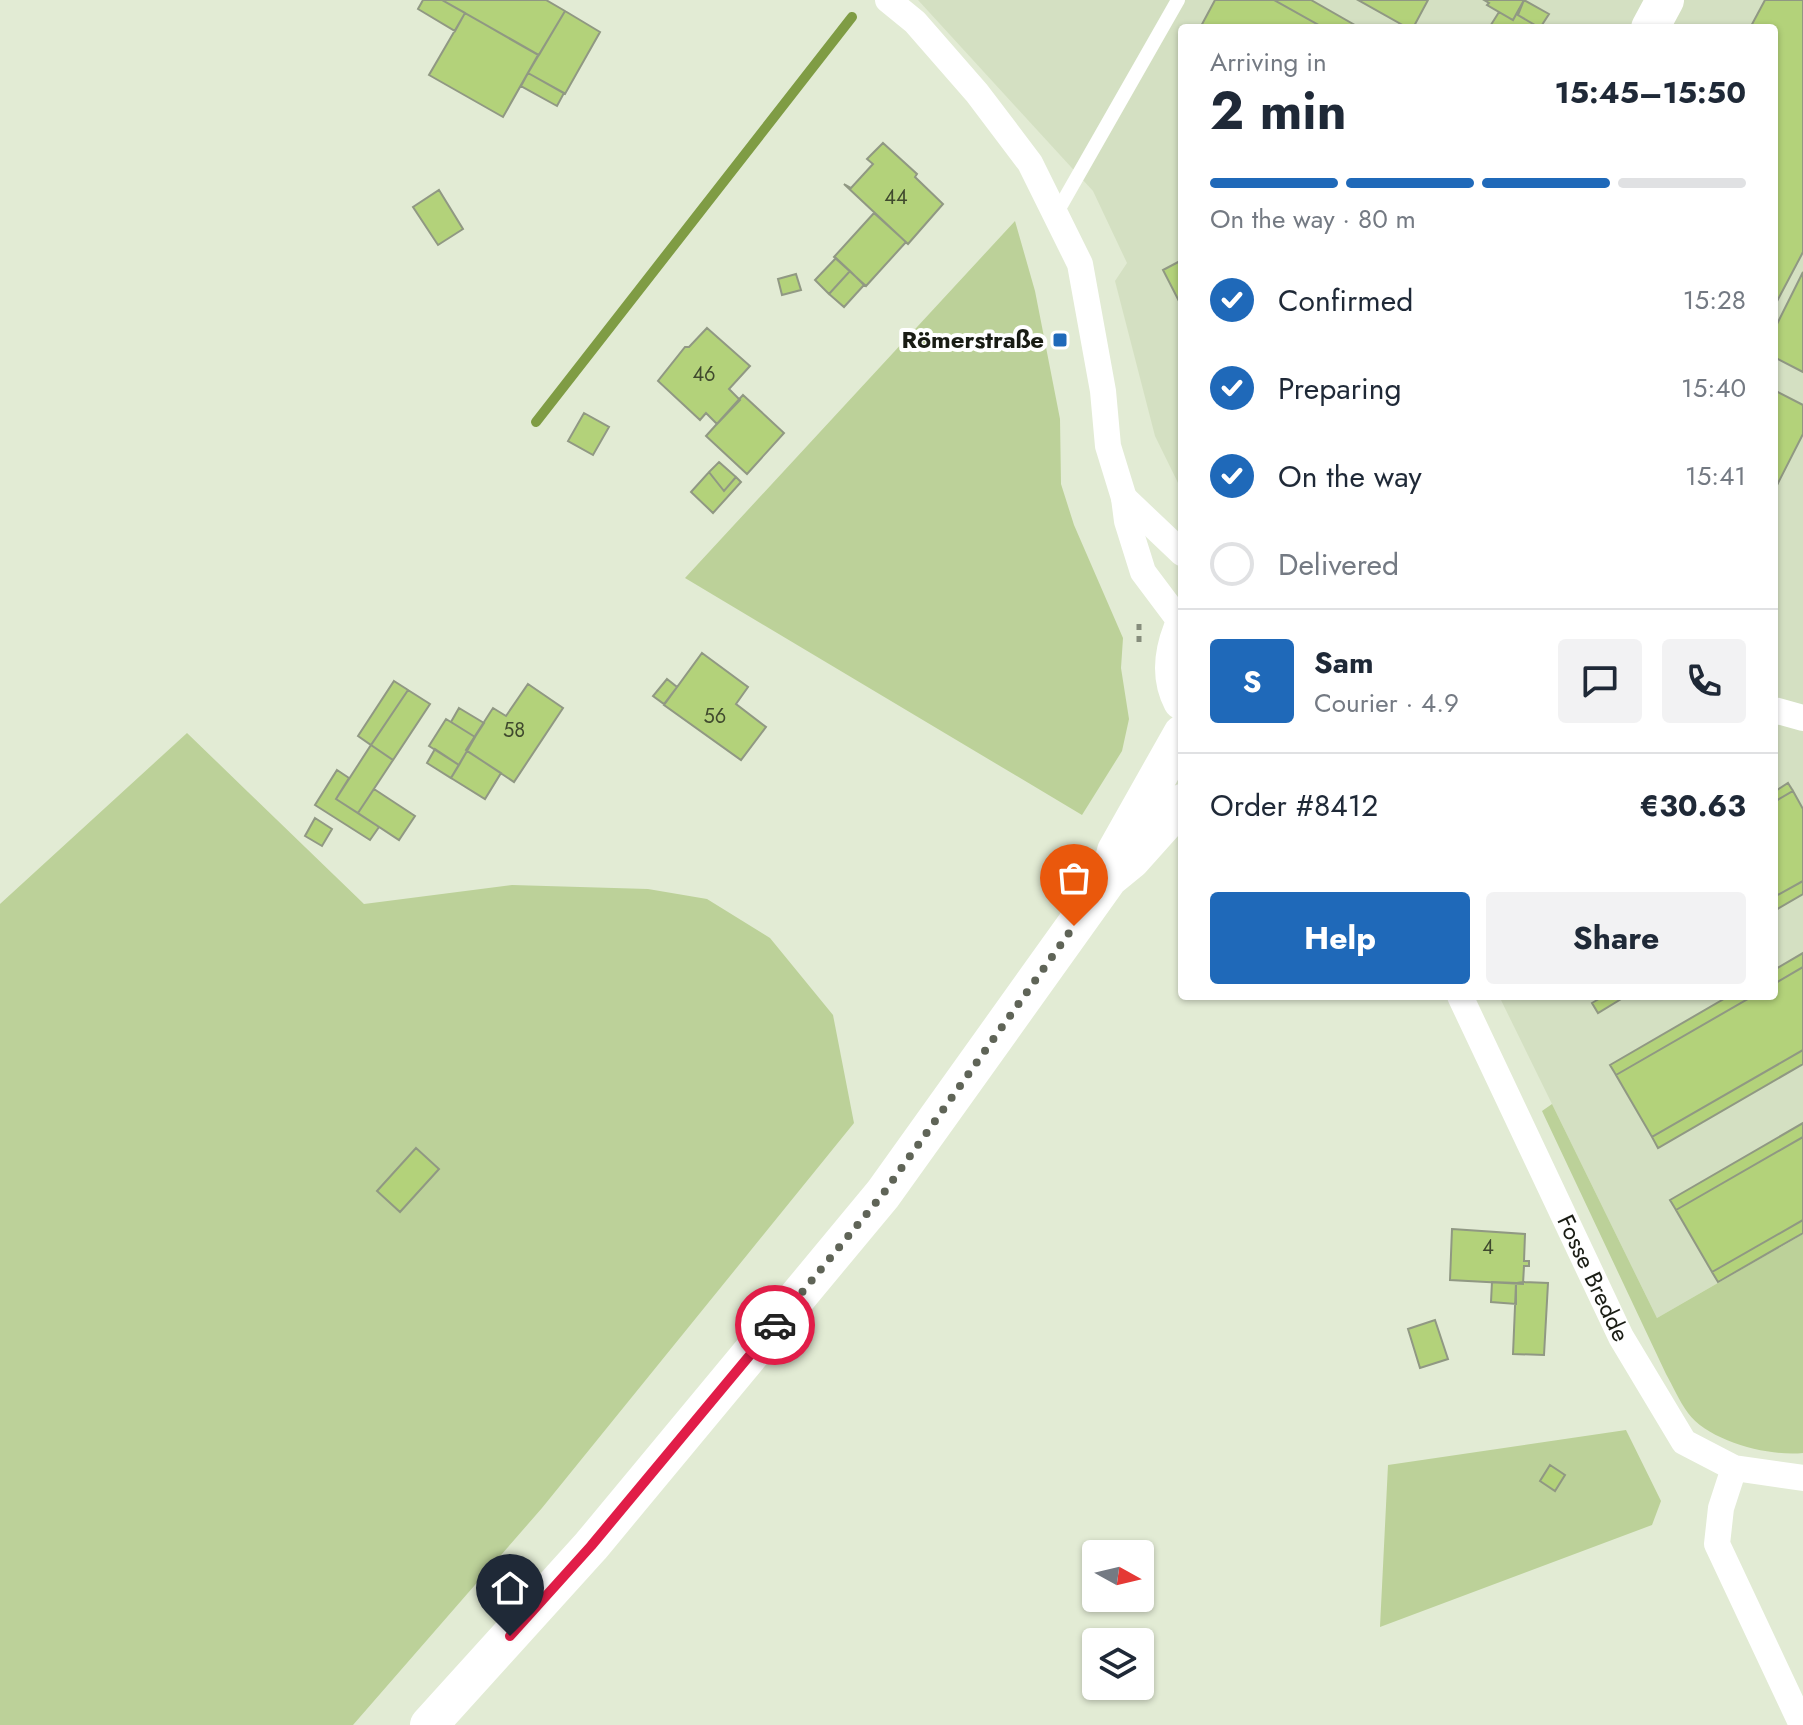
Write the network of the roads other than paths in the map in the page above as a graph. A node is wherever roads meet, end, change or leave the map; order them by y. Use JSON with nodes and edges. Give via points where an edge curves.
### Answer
{"nodes":[{"id":1,"x":888,"y":0,"type":"edge"},
{"id":2,"x":1178,"y":0,"type":"edge"},
{"id":3,"x":1665,"y":0,"type":"edge"},
{"id":4,"x":1652,"y":24,"type":"edge"},
{"id":5,"x":1056,"y":214,"type":"junction"},
{"id":6,"x":1124,"y":498,"type":"junction"},
{"id":7,"x":1178,"y":549,"type":"edge"},
{"id":8,"x":1178,"y":621,"type":"edge"},
{"id":9,"x":1178,"y":639,"type":"edge"},
{"id":10,"x":1178,"y":687,"type":"edge"},
{"id":11,"x":1778,"y":711,"type":"edge"},
{"id":12,"x":1803,"y":718,"type":"edge"},
{"id":13,"x":1178,"y":741,"type":"edge"},
{"id":14,"x":1178,"y":807,"type":"edge"},
{"id":15,"x":1109,"y":878,"type":"junction"},
{"id":16,"x":1462,"y":1000,"type":"edge"},
{"id":17,"x":1734,"y":1468,"type":"junction"},
{"id":18,"x":1803,"y":1478,"type":"edge"},
{"id":19,"x":429,"y":1725,"type":"edge"},
{"id":20,"x":1802,"y":1725,"type":"edge"}],
"edges":[{"from":1,"to":5,"type":"street","via":[[915,22],[977,93],[1030,163]]},
{"from":2,"to":5,"type":"lane"},
{"from":3,"to":4,"type":"main road"},
{"from":5,"to":6,"type":"street","via":[[1080,264],[1108,446]]},
{"from":6,"to":7,"type":"street"},
{"from":6,"to":8,"type":"street","via":[[1143,572]]},
{"from":9,"to":10,"type":"main road"},
{"from":11,"to":12,"type":"street"},
{"from":13,"to":15,"type":"main road","via":[[1116,851]]},
{"from":14,"to":15,"type":"main road"},
{"from":15,"to":19,"type":"main road","via":[[883,1194],[591,1546]]},
{"from":16,"to":17,"type":"street","name":"Fosse Bredde","via":[[1621,1337],[1684,1442]]},
{"from":17,"to":18,"type":"street","name":"Fosse Bredde"},
{"from":17,"to":20,"type":"street","via":[[1717,1544]]}]}
